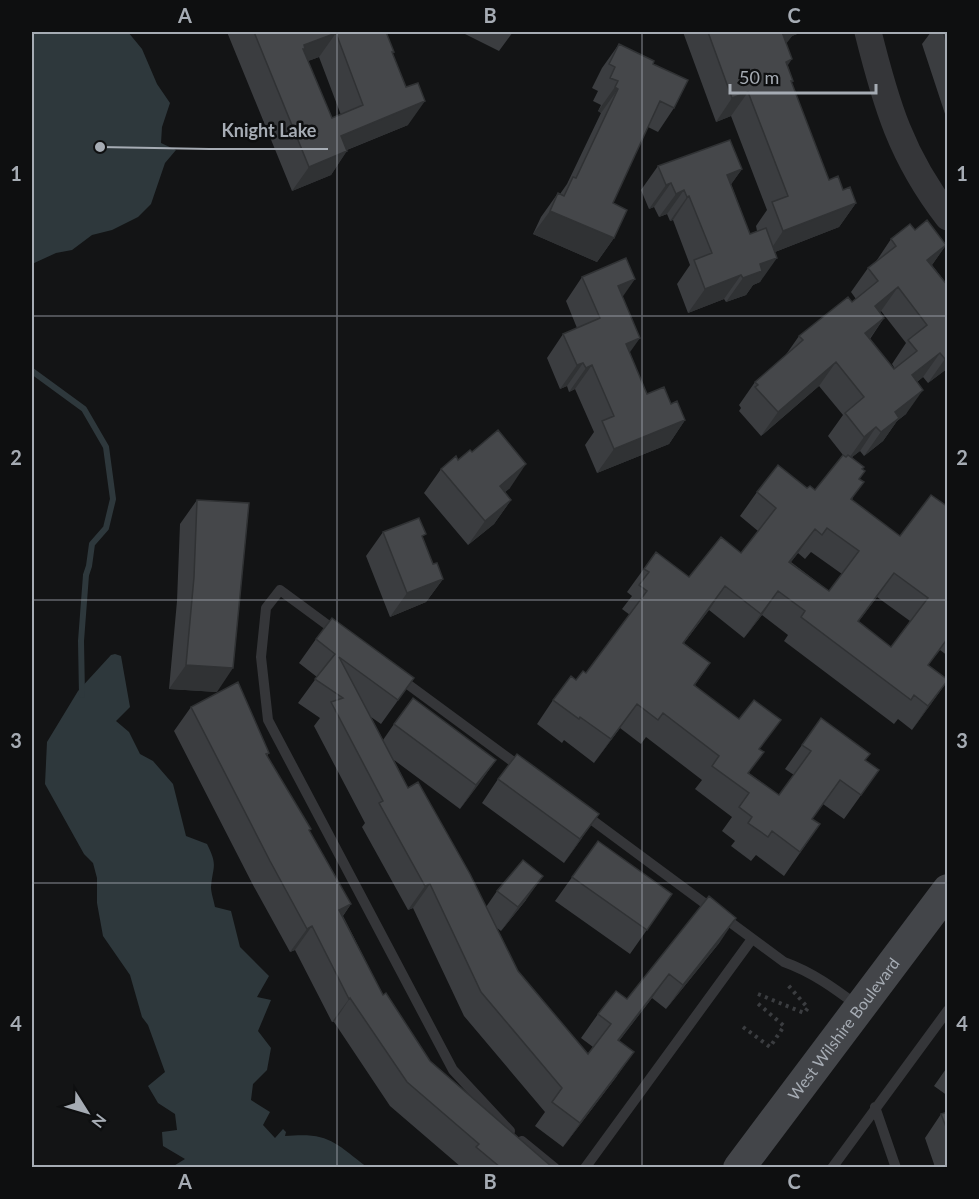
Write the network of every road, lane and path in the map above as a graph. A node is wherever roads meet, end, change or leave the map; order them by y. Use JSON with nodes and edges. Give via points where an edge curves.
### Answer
{"nodes":[{"id":1,"x":868,"y":32,"type":"edge"},
{"id":2,"x":948,"y":217,"type":"edge"},
{"id":3,"x":348,"y":639,"type":"edge"},
{"id":4,"x":386,"y":668,"type":"edge"},
{"id":5,"x":530,"y":775,"type":"edge"},
{"id":6,"x":579,"y":810,"type":"edge"},
{"id":7,"x":948,"y":890,"type":"edge"},
{"id":8,"x":752,"y":939,"type":"junction"},
{"id":9,"x":787,"y":984,"type":"dead end"},
{"id":10,"x":758,"y":994,"type":"dead end"},
{"id":11,"x":755,"y":1001,"type":"dead end"},
{"id":12,"x":860,"y":1008,"type":"junction"},
{"id":13,"x":948,"y":1010,"type":"edge"},
{"id":14,"x":743,"y":1027,"type":"dead end"},
{"id":15,"x":875,"y":1107,"type":"junction"},
{"id":16,"x":555,"y":1167,"type":"edge"},
{"id":17,"x":585,"y":1167,"type":"edge"},
{"id":18,"x":739,"y":1167,"type":"edge"},
{"id":19,"x":832,"y":1167,"type":"edge"},
{"id":20,"x":896,"y":1167,"type":"edge"}],
"edges":[{"from":1,"to":2,"type":"street","via":[[884,97],[903,146],[926,189]]},
{"from":3,"to":16,"type":"lane","via":[[280,590],[266,608],[261,657],[268,720],[453,1070],[506,1127]]},
{"from":4,"to":5,"type":"lane"},
{"from":6,"to":8,"type":"lane"},
{"from":7,"to":12,"type":"main road","name":"West Wilshire Boulevard"},
{"from":8,"to":12,"type":"lane","via":[[784,962],[827,983]]},
{"from":8,"to":17,"type":"lane"},
{"from":9,"to":10,"type":"path","via":[[808,1008],[804,1013]]},
{"from":11,"to":14,"type":"path","via":[[784,1026],[770,1047]]},
{"from":12,"to":18,"type":"main road","name":"West Wilshire Boulevard"},
{"from":13,"to":15,"type":"lane"},
{"from":15,"to":19,"type":"lane"},
{"from":15,"to":20,"type":"lane"}]}
